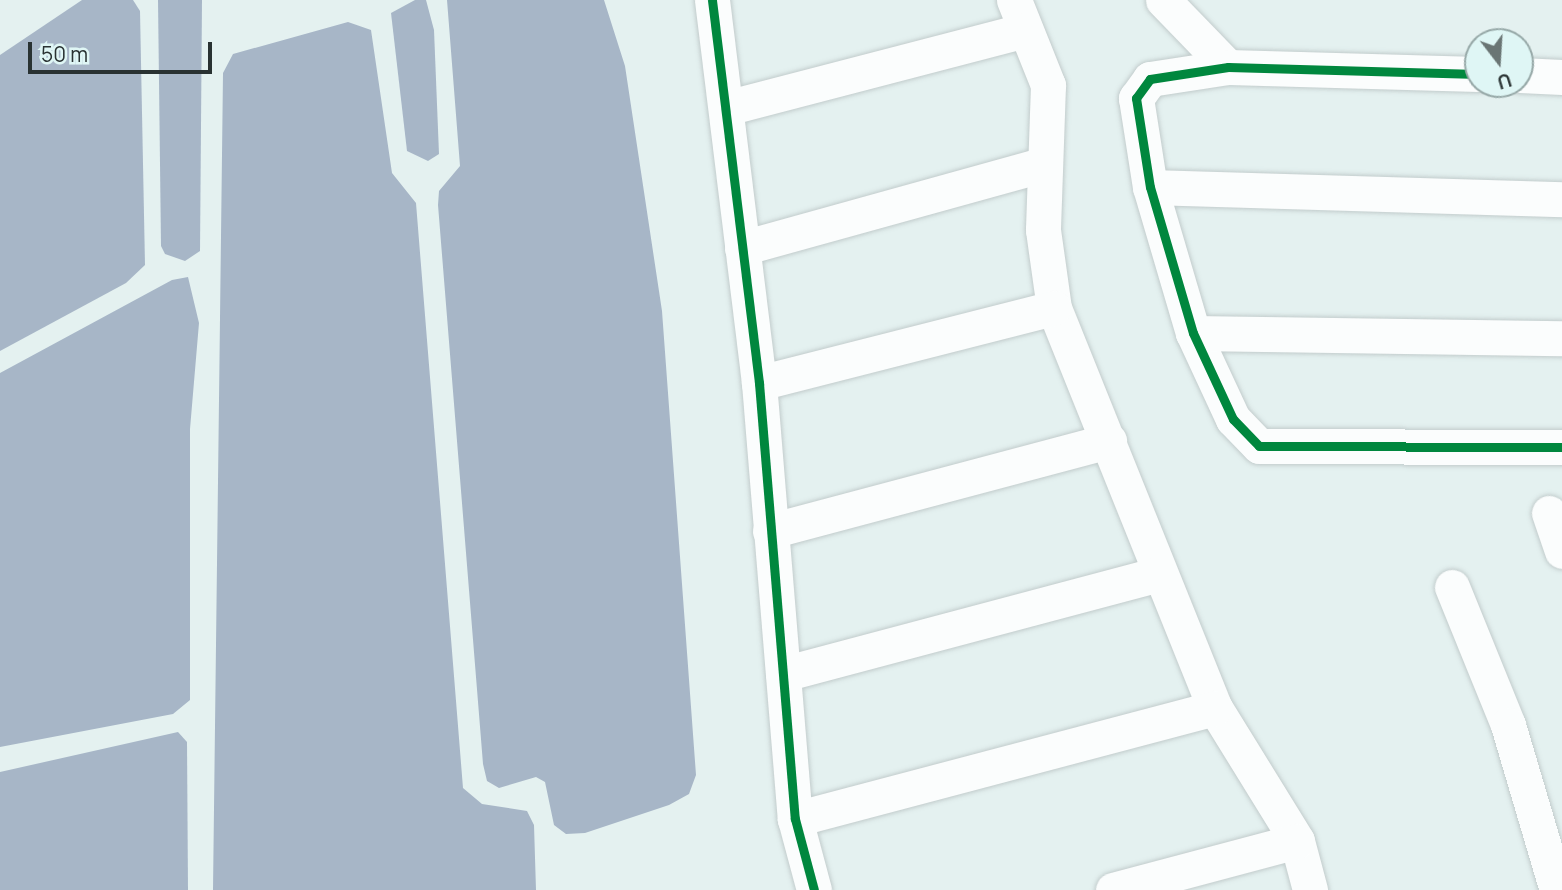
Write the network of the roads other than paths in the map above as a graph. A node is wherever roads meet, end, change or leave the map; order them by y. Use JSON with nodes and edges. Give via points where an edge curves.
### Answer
{"nodes":[{"id":1,"x":712,"y":0,"type":"edge"},
{"id":2,"x":1163,"y":0,"type":"edge"},
{"id":3,"x":1020,"y":15,"type":"edge"},
{"id":4,"x":1228,"y":67,"type":"junction"},
{"id":5,"x":1464,"y":74,"type":"edge"},
{"id":6,"x":1534,"y":76,"type":"edge"},
{"id":7,"x":1562,"y":77,"type":"edge"},
{"id":8,"x":726,"y":108,"type":"junction"},
{"id":9,"x":1044,"y":164,"type":"junction"},
{"id":10,"x":1150,"y":187,"type":"junction"},
{"id":11,"x":1562,"y":199,"type":"edge"},
{"id":12,"x":742,"y":248,"type":"junction"},
{"id":13,"x":1054,"y":308,"type":"junction"},
{"id":14,"x":1193,"y":333,"type":"junction"},
{"id":15,"x":1562,"y":338,"type":"edge"},
{"id":16,"x":759,"y":383,"type":"junction"},
{"id":17,"x":1109,"y":441,"type":"junction"},
{"id":18,"x":1562,"y":447,"type":"edge"},
{"id":19,"x":1549,"y":513,"type":"dead end"},
{"id":20,"x":770,"y":531,"type":"junction"},
{"id":21,"x":1562,"y":551,"type":"edge"},
{"id":22,"x":1158,"y":574,"type":"junction"},
{"id":23,"x":1452,"y":587,"type":"dead end"},
{"id":24,"x":783,"y":674,"type":"junction"},
{"id":25,"x":1215,"y":708,"type":"junction"},
{"id":26,"x":795,"y":819,"type":"junction"},
{"id":27,"x":1297,"y":841,"type":"junction"},
{"id":28,"x":814,"y":890,"type":"edge"},
{"id":29,"x":1113,"y":890,"type":"edge"},
{"id":30,"x":1310,"y":890,"type":"edge"},
{"id":31,"x":1557,"y":890,"type":"edge"}],
"edges":[{"from":1,"to":8,"type":"street"},
{"from":2,"to":4,"type":"street"},
{"from":3,"to":8,"type":"street"},
{"from":3,"to":9,"type":"street","via":[[1048,85]]},
{"from":4,"to":5,"type":"street"},
{"from":4,"to":10,"type":"street","via":[[1162,75],[1141,86],[1136,98]]},
{"from":6,"to":7,"type":"street"},
{"from":8,"to":12,"type":"street"},
{"from":9,"to":12,"type":"street"},
{"from":9,"to":13,"type":"street","via":[[1043,230]]},
{"from":10,"to":11,"type":"street"},
{"from":10,"to":14,"type":"street"},
{"from":12,"to":16,"type":"street"},
{"from":13,"to":16,"type":"street"},
{"from":13,"to":17,"type":"street"},
{"from":14,"to":15,"type":"street"},
{"from":14,"to":18,"type":"street","via":[[1233,418],[1259,446]]},
{"from":16,"to":20,"type":"street"},
{"from":17,"to":20,"type":"street"},
{"from":17,"to":22,"type":"street"},
{"from":19,"to":21,"type":"street"},
{"from":20,"to":24,"type":"street"},
{"from":22,"to":24,"type":"street"},
{"from":22,"to":25,"type":"street"},
{"from":23,"to":31,"type":"street","via":[[1508,725]]},
{"from":24,"to":26,"type":"street"},
{"from":25,"to":26,"type":"street"},
{"from":25,"to":27,"type":"street"},
{"from":26,"to":28,"type":"street"},
{"from":27,"to":29,"type":"street"},
{"from":27,"to":30,"type":"street"}]}
